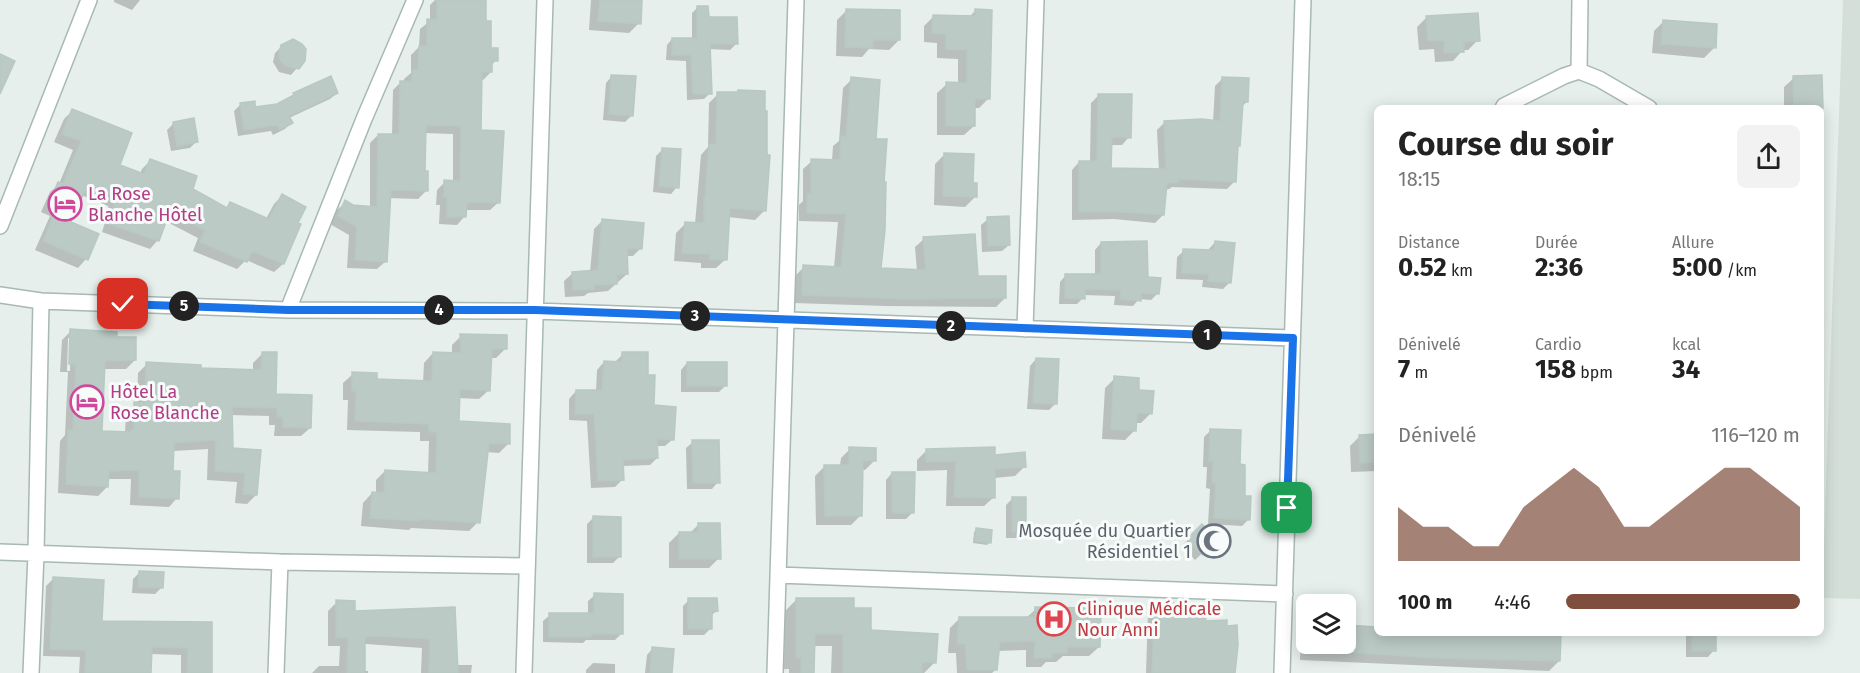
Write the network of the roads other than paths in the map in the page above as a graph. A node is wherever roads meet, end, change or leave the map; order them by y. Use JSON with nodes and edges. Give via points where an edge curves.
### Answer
{"nodes":[{"id":1,"x":89,"y":0,"type":"edge"},
{"id":2,"x":415,"y":0,"type":"edge"},
{"id":3,"x":545,"y":0,"type":"edge"},
{"id":4,"x":796,"y":0,"type":"edge"},
{"id":5,"x":1036,"y":0,"type":"edge"},
{"id":6,"x":1303,"y":0,"type":"edge"},
{"id":7,"x":1580,"y":0,"type":"edge"},
{"id":8,"x":1579,"y":71,"type":"junction"},
{"id":9,"x":1506,"y":105,"type":"edge"},
{"id":10,"x":1643,"y":105,"type":"edge"},
{"id":11,"x":0,"y":226,"type":"edge"},
{"id":12,"x":0,"y":295,"type":"edge"},
{"id":13,"x":41,"y":301,"type":"junction"},
{"id":14,"x":288,"y":310,"type":"junction"},
{"id":15,"x":535,"y":310,"type":"junction"},
{"id":16,"x":786,"y":320,"type":"junction"},
{"id":17,"x":1024,"y":329,"type":"junction"},
{"id":18,"x":1293,"y":338,"type":"junction"},
{"id":19,"x":0,"y":552,"type":"edge"},
{"id":20,"x":36,"y":554,"type":"junction"},
{"id":21,"x":280,"y":562,"type":"junction"},
{"id":22,"x":527,"y":566,"type":"junction"},
{"id":23,"x":778,"y":575,"type":"junction"},
{"id":24,"x":1285,"y":594,"type":"junction"},
{"id":25,"x":31,"y":673,"type":"edge"},
{"id":26,"x":276,"y":673,"type":"edge"},
{"id":27,"x":524,"y":673,"type":"edge"},
{"id":28,"x":775,"y":673,"type":"edge"},
{"id":29,"x":1282,"y":673,"type":"edge"}],
"edges":[{"from":1,"to":11,"type":"street"},
{"from":2,"to":14,"type":"street"},
{"from":3,"to":15,"type":"street"},
{"from":4,"to":16,"type":"street"},
{"from":5,"to":17,"type":"street"},
{"from":6,"to":18,"type":"street"},
{"from":7,"to":8,"type":"street"},
{"from":8,"to":9,"type":"street"},
{"from":8,"to":10,"type":"street"},
{"from":12,"to":13,"type":"street"},
{"from":13,"to":14,"type":"street"},
{"from":13,"to":20,"type":"street"},
{"from":14,"to":15,"type":"street"},
{"from":15,"to":16,"type":"street"},
{"from":15,"to":22,"type":"street"},
{"from":16,"to":17,"type":"street"},
{"from":16,"to":23,"type":"street"},
{"from":17,"to":18,"type":"street"},
{"from":18,"to":24,"type":"street"},
{"from":19,"to":20,"type":"street"},
{"from":20,"to":21,"type":"street"},
{"from":20,"to":25,"type":"street"},
{"from":21,"to":22,"type":"street"},
{"from":21,"to":26,"type":"street"},
{"from":22,"to":27,"type":"street"},
{"from":23,"to":24,"type":"street"},
{"from":23,"to":28,"type":"street"},
{"from":24,"to":29,"type":"street"}]}
